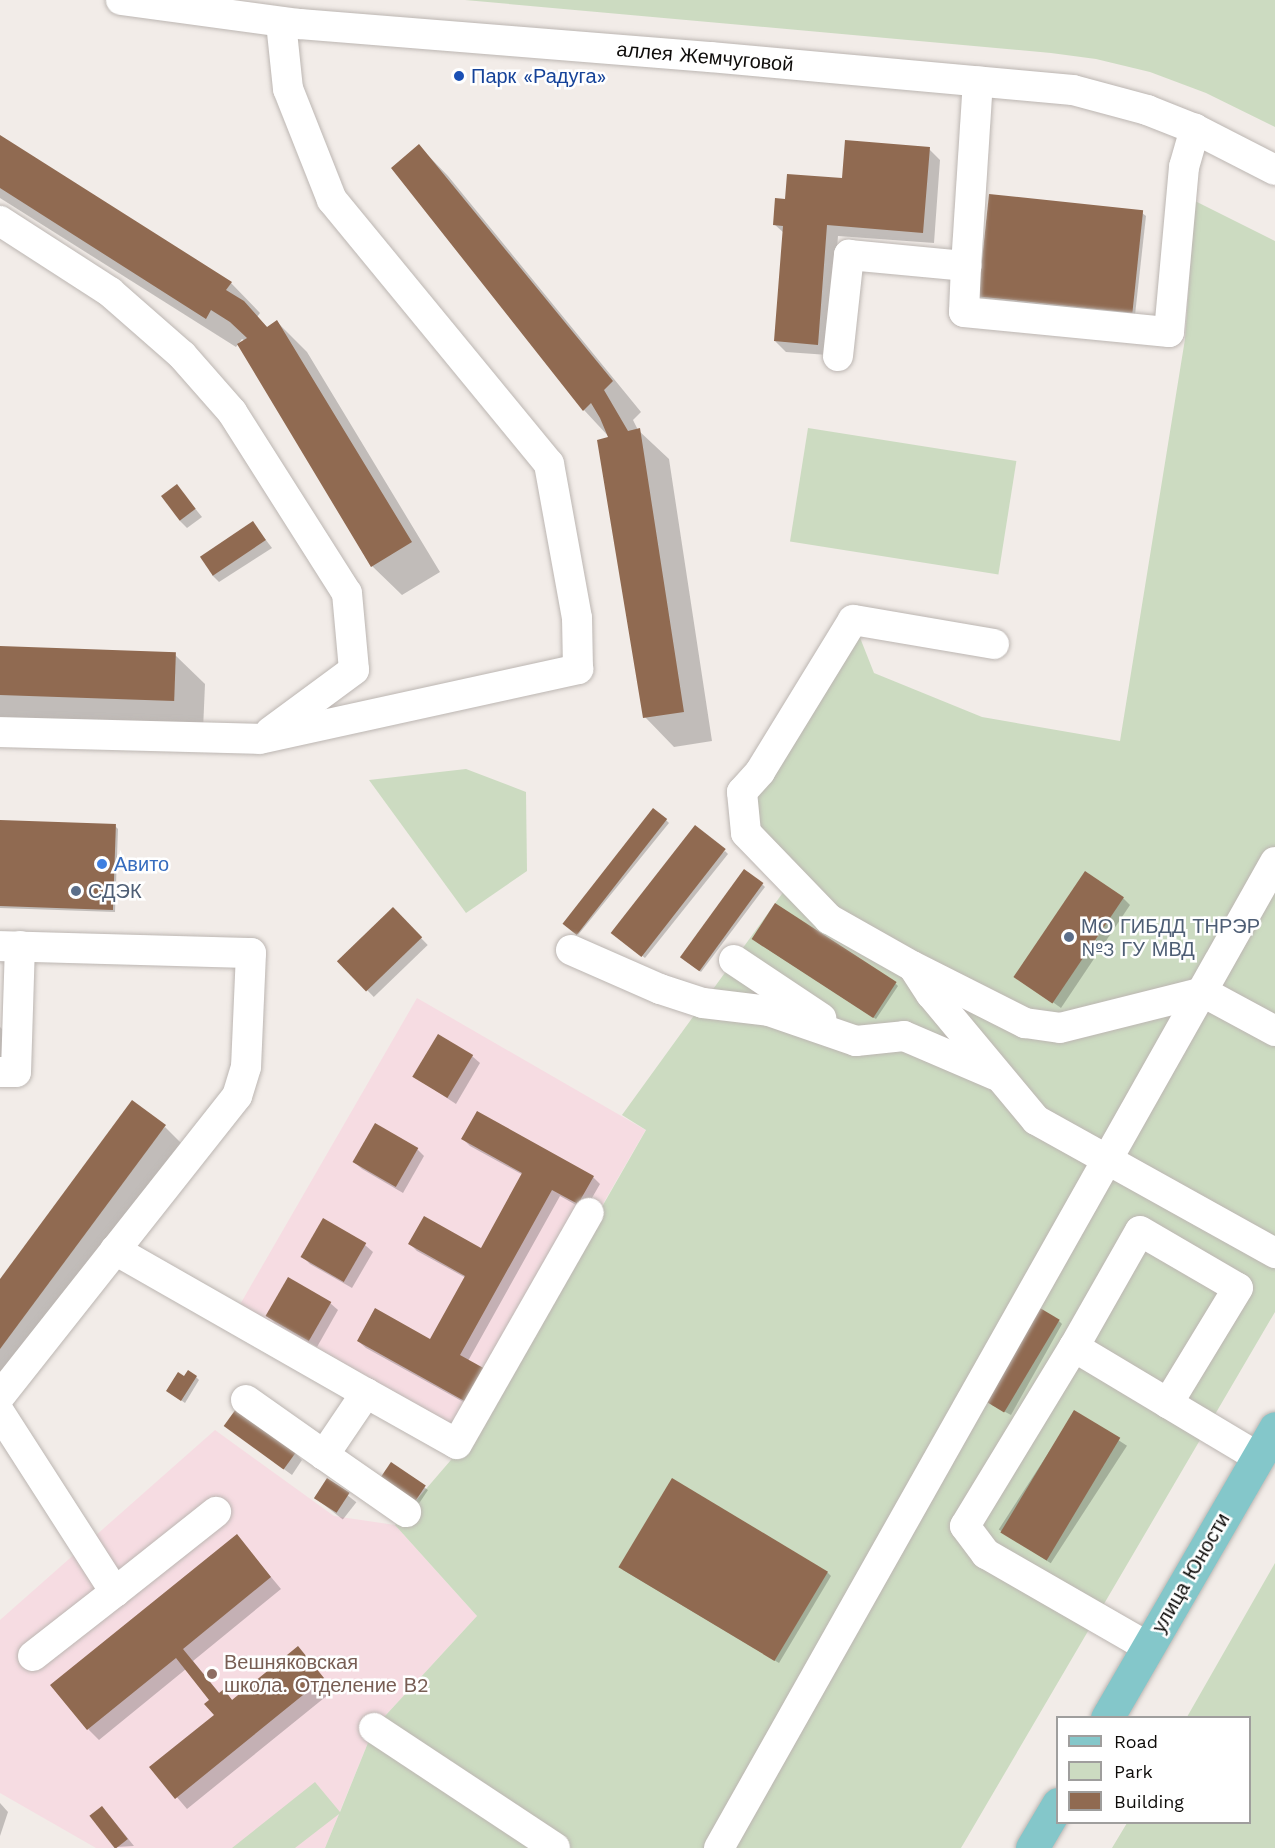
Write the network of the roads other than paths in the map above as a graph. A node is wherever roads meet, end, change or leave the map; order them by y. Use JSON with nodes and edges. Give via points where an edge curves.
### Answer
{"nodes":[{"id":1,"x":121,"y":0,"type":"edge"},
{"id":2,"x":281,"y":22,"type":"junction"},
{"id":3,"x":978,"y":81,"type":"junction"},
{"id":4,"x":1196,"y":129,"type":"junction"},
{"id":5,"x":1275,"y":170,"type":"edge"},
{"id":6,"x":0,"y":221,"type":"edge"},
{"id":7,"x":966,"y":266,"type":"junction"},
{"id":8,"x":838,"y":356,"type":"dead end"},
{"id":9,"x":994,"y":644,"type":"dead end"},
{"id":10,"x":0,"y":732,"type":"edge"},
{"id":11,"x":260,"y":739,"type":"junction"},
{"id":12,"x":1275,"y":862,"type":"edge"},
{"id":13,"x":10,"y":946,"type":"edge"},
{"id":14,"x":571,"y":950,"type":"dead end"},
{"id":15,"x":734,"y":960,"type":"dead end"},
{"id":16,"x":912,"y":966,"type":"junction"},
{"id":17,"x":1203,"y":992,"type":"junction"},
{"id":18,"x":1275,"y":1031,"type":"edge"},
{"id":19,"x":856,"y":1041,"type":"junction"},
{"id":20,"x":0,"y":1072,"type":"edge"},
{"id":21,"x":1001,"y":1077,"type":"junction"},
{"id":22,"x":1106,"y":1159,"type":"junction"},
{"id":23,"x":589,"y":1213,"type":"dead end"},
{"id":24,"x":116,"y":1250,"type":"junction"},
{"id":25,"x":1275,"y":1254,"type":"edge"},
{"id":26,"x":1074,"y":1347,"type":"junction"},
{"id":27,"x":366,"y":1393,"type":"junction"},
{"id":28,"x":0,"y":1396,"type":"edge"},
{"id":29,"x":246,"y":1400,"type":"dead end"},
{"id":30,"x":1168,"y":1403,"type":"junction"},
{"id":31,"x":0,"y":1413,"type":"edge"},
{"id":32,"x":1275,"y":1428,"type":"edge"},
{"id":33,"x":324,"y":1455,"type":"junction"},
{"id":34,"x":1258,"y":1457,"type":"junction"},
{"id":35,"x":216,"y":1512,"type":"dead end"},
{"id":36,"x":406,"y":1512,"type":"dead end"},
{"id":37,"x":114,"y":1592,"type":"junction"},
{"id":38,"x":1148,"y":1647,"type":"junction"},
{"id":39,"x":33,"y":1656,"type":"dead end"},
{"id":40,"x":1108,"y":1716,"type":"edge"},
{"id":41,"x":374,"y":1728,"type":"dead end"},
{"id":42,"x":1056,"y":1807,"type":"edge"},
{"id":43,"x":555,"y":1848,"type":"edge"},
{"id":44,"x":719,"y":1848,"type":"edge"},
{"id":45,"x":1032,"y":1848,"type":"edge"}],
"edges":[{"from":1,"to":2,"type":"street","name":"аллея Жемчуговой"},
{"from":2,"to":3,"type":"street","name":"аллея Жемчуговой"},
{"from":2,"to":11,"type":"street","via":[[288,89],[332,200],[549,464],[577,618],[578,669]]},
{"from":3,"to":4,"type":"street","name":"аллея Жемчуговой","via":[[1073,90],[1147,110]]},
{"from":3,"to":7,"type":"street"},
{"from":4,"to":5,"type":"street","name":"аллея Жемчуговой"},
{"from":4,"to":7,"type":"street","via":[[1184,167],[1169,332],[964,312]]},
{"from":6,"to":11,"type":"street","via":[[110,292],[182,355],[232,412],[347,593],[354,670]]},
{"from":7,"to":8,"type":"street","via":[[849,255]]},
{"from":9,"to":16,"type":"street","via":[[853,620],[760,772],[742,792],[746,833],[829,919]]},
{"from":10,"to":11,"type":"street"},
{"from":12,"to":17,"type":"street"},
{"from":13,"to":20,"type":"street","via":[[16,1072]]},
{"from":13,"to":24,"type":"street","via":[[251,953],[246,1068],[237,1096]]},
{"from":14,"to":19,"type":"street","via":[[692,999],[769,1011]]},
{"from":15,"to":19,"type":"street"},
{"from":16,"to":17,"type":"street","via":[[1025,1023],[1060,1028]]},
{"from":16,"to":21,"type":"street"},
{"from":17,"to":18,"type":"street"},
{"from":17,"to":22,"type":"street"},
{"from":19,"to":21,"type":"street","via":[[904,1036]]},
{"from":21,"to":22,"type":"street","via":[[1036,1120]]},
{"from":22,"to":25,"type":"street"},
{"from":22,"to":44,"type":"street"},
{"from":23,"to":27,"type":"street","via":[[457,1444]]},
{"from":24,"to":27,"type":"street"},
{"from":24,"to":28,"type":"street"},
{"from":26,"to":30,"type":"street"},
{"from":26,"to":30,"type":"street","via":[[1140,1231],[1238,1288]]},
{"from":26,"to":38,"type":"street","via":[[965,1526],[986,1554]]},
{"from":27,"to":33,"type":"street"},
{"from":29,"to":33,"type":"street"},
{"from":30,"to":34,"type":"street"},
{"from":31,"to":37,"type":"street"},
{"from":32,"to":34,"type":"main road","name":"улица Юности"},
{"from":33,"to":36,"type":"street"},
{"from":34,"to":38,"type":"main road","name":"улица Юности"},
{"from":35,"to":37,"type":"street"},
{"from":37,"to":39,"type":"street"},
{"from":38,"to":40,"type":"main road","name":"улица Юности"},
{"from":41,"to":43,"type":"street"},
{"from":42,"to":45,"type":"main road"}]}
